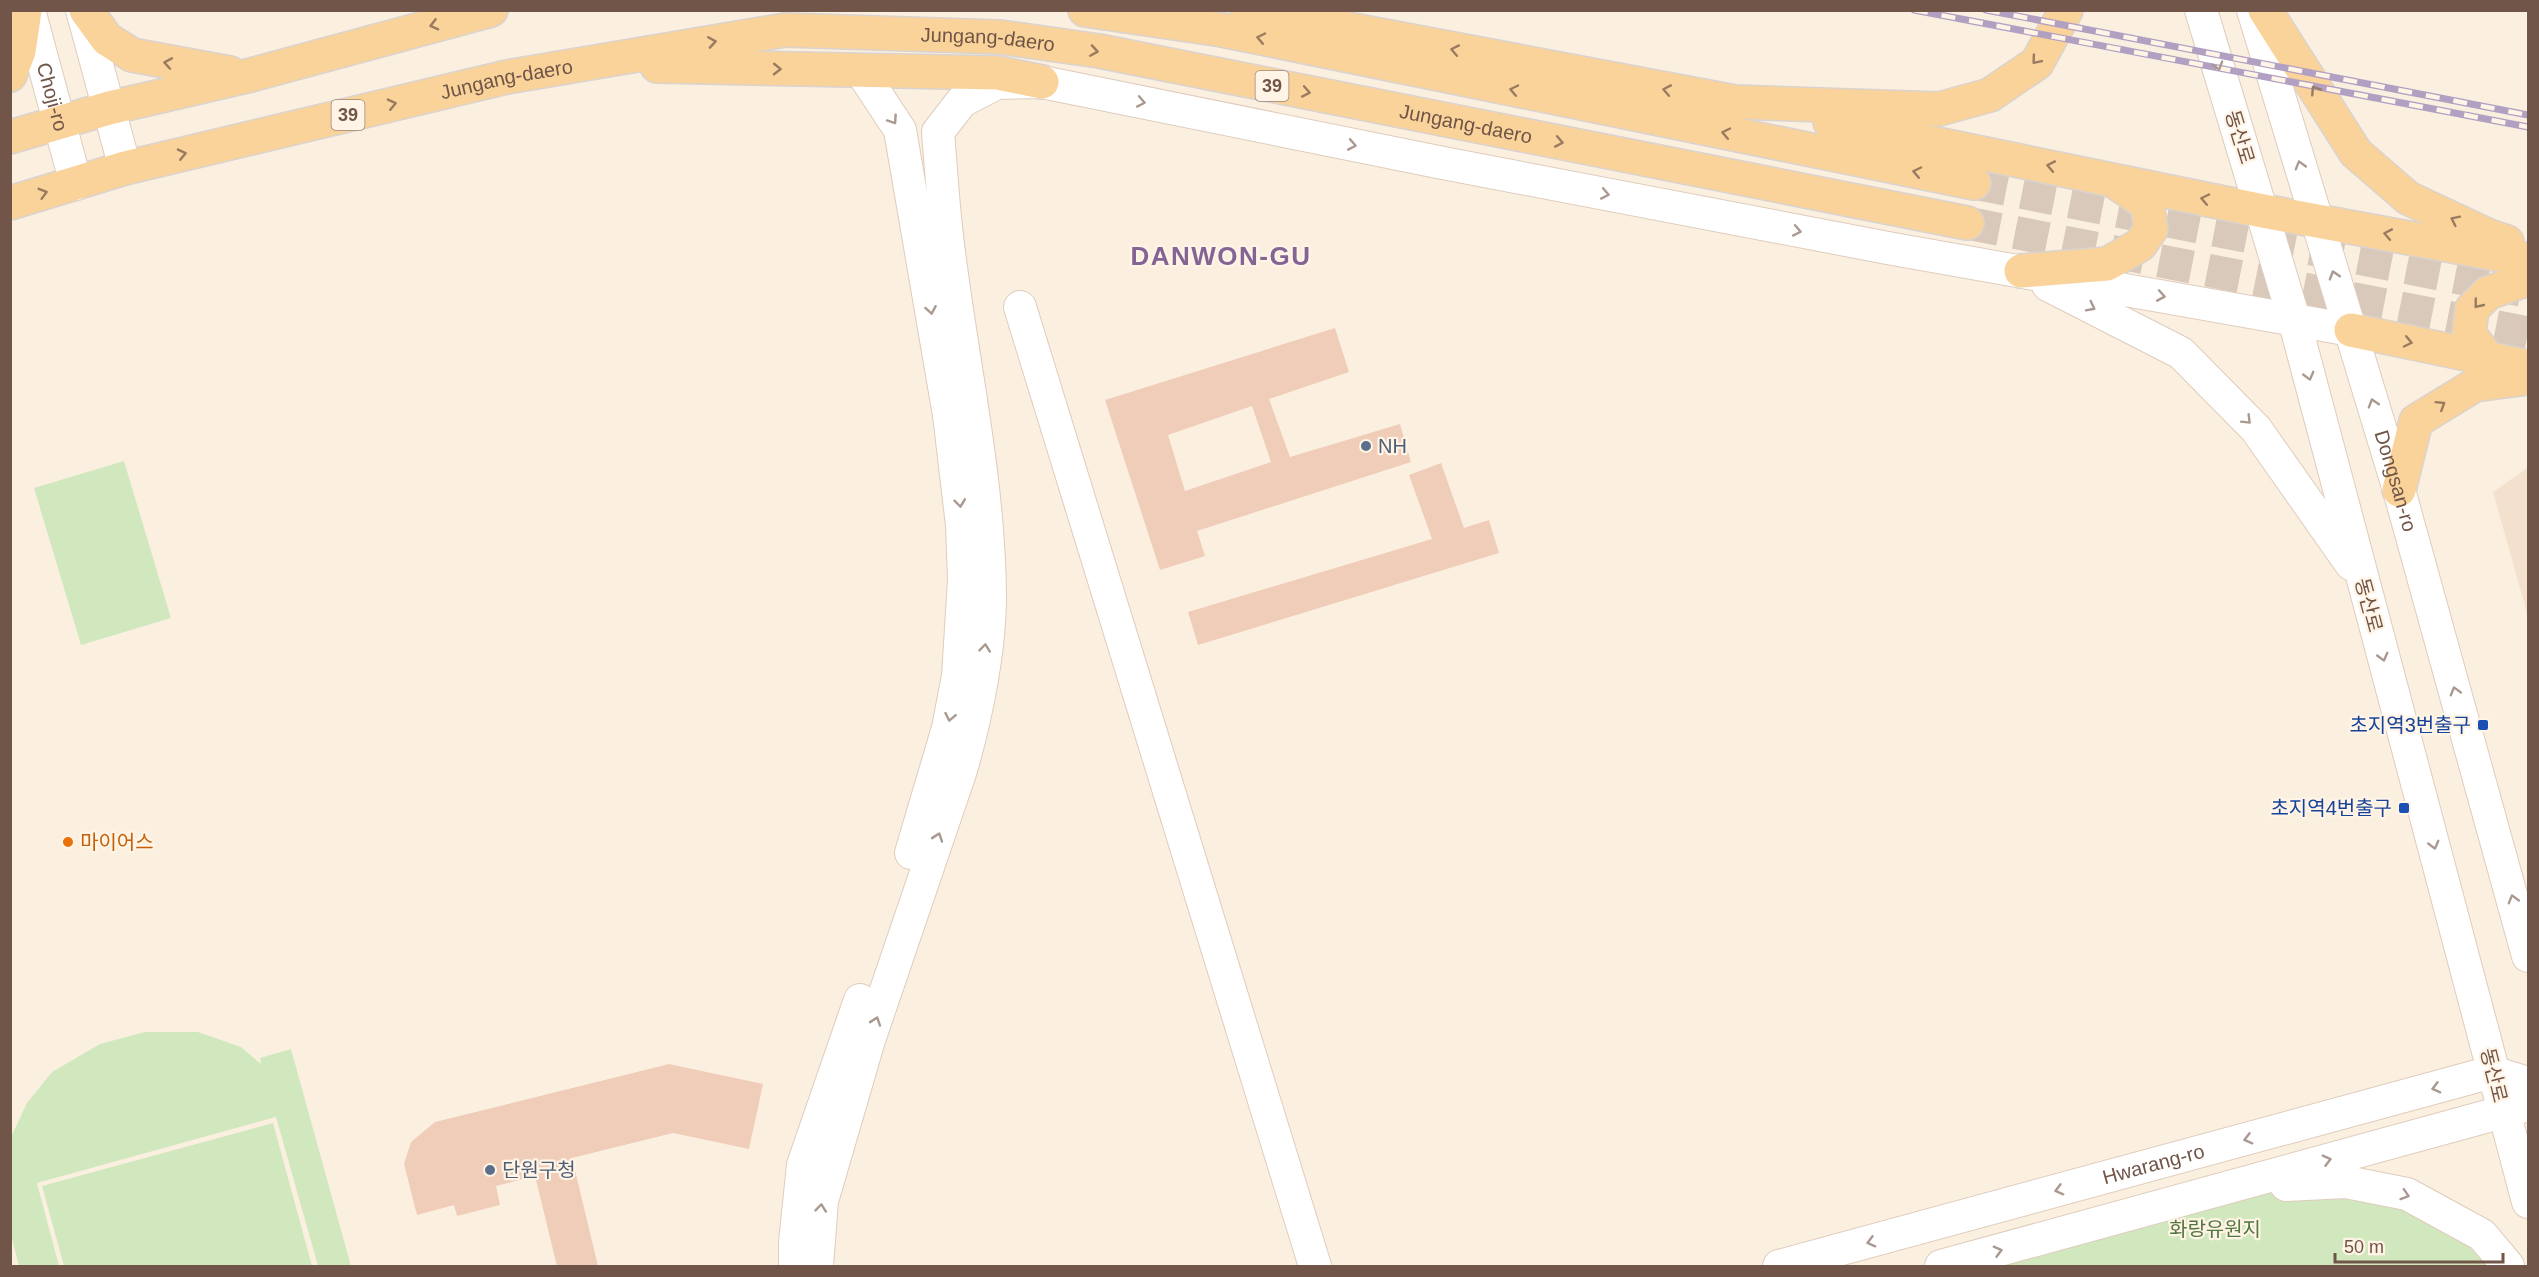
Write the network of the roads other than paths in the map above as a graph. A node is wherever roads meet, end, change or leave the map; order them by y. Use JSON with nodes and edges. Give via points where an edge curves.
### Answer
{"nodes":[{"id":1,"x":27,"y":10,"type":"edge"},
{"id":2,"x":84,"y":10,"type":"edge"},
{"id":3,"x":491,"y":10,"type":"edge"},
{"id":4,"x":1085,"y":10,"type":"edge"},
{"id":5,"x":1247,"y":10,"type":"edge"},
{"id":6,"x":2066,"y":10,"type":"edge"},
{"id":7,"x":2201,"y":10,"type":"edge"},
{"id":8,"x":2253,"y":10,"type":"edge"},
{"id":9,"x":2265,"y":10,"type":"edge"},
{"id":10,"x":571,"y":64,"type":"junction"},
{"id":11,"x":861,"y":71,"type":"junction"},
{"id":12,"x":10,"y":75,"type":"edge"},
{"id":13,"x":247,"y":76,"type":"junction"},
{"id":14,"x":1042,"y":82,"type":"junction"},
{"id":15,"x":1735,"y":102,"type":"junction"},
{"id":16,"x":109,"y":108,"type":"junction"},
{"id":17,"x":60,"y":122,"type":"junction"},
{"id":18,"x":10,"y":137,"type":"edge"},
{"id":19,"x":125,"y":168,"type":"junction"},
{"id":20,"x":2108,"y":178,"type":"junction"},
{"id":21,"x":1974,"y":183,"type":"tunnel mouth"},
{"id":22,"x":76,"y":184,"type":"junction"},
{"id":23,"x":10,"y":203,"type":"edge"},
{"id":24,"x":2262,"y":211,"type":"junction"},
{"id":25,"x":2317,"y":221,"type":"junction"},
{"id":26,"x":1967,"y":223,"type":"tunnel mouth"},
{"id":27,"x":2529,"y":249,"type":"edge"},
{"id":28,"x":2529,"y":260,"type":"edge"},
{"id":29,"x":2021,"y":271,"type":"junction"},
{"id":30,"x":2529,"y":279,"type":"edge"},
{"id":31,"x":1020,"y":307,"type":"dead end"},
{"id":32,"x":2294,"y":320,"type":"junction"},
{"id":33,"x":2351,"y":330,"type":"junction"},
{"id":34,"x":2488,"y":359,"type":"junction"},
{"id":35,"x":2529,"y":367,"type":"edge"},
{"id":36,"x":2529,"y":378,"type":"edge"},
{"id":37,"x":2399,"y":490,"type":"junction"},
{"id":38,"x":2363,"y":580,"type":"junction"},
{"id":39,"x":2529,"y":956,"type":"edge"},
{"id":40,"x":2492,"y":1072,"type":"junction"},
{"id":41,"x":2529,"y":1083,"type":"edge"},
{"id":42,"x":2516,"y":1108,"type":"edge"},
{"id":43,"x":2201,"y":1195,"type":"junction"},
{"id":44,"x":2529,"y":1202,"type":"edge"},
{"id":45,"x":795,"y":1266,"type":"edge"},
{"id":46,"x":817,"y":1266,"type":"edge"},
{"id":47,"x":1315,"y":1266,"type":"edge"},
{"id":48,"x":1779,"y":1266,"type":"edge"},
{"id":49,"x":1941,"y":1266,"type":"edge"},
{"id":50,"x":2508,"y":1266,"type":"edge"}],
"edges":[{"from":1,"to":12,"type":"main road"},
{"from":1,"to":17,"type":"street","name":"Choji-ro"},
{"from":13,"to":2,"type":"main road","one_way":true,"via":[[132,55],[107,39]]},
{"from":2,"to":16,"type":"street"},
{"from":3,"to":13,"type":"main road","one_way":true},
{"from":21,"to":4,"type":"main road","number":"39","one_way":true,"via":[[1222,30]]},
{"from":15,"to":5,"type":"main road","one_way":true},
{"from":6,"to":15,"type":"main road","one_way":true,"via":[[2037,63],[1990,95],[1938,109]]},
{"from":7,"to":24,"type":"street","name":"동산로","one_way":true},
{"from":25,"to":8,"type":"street","name":"Dongsan-ro","one_way":true},
{"from":27,"to":9,"type":"main road","one_way":true,"via":[[2489,236],[2409,198],[2356,153]]},
{"from":10,"to":11,"type":"main road","one_way":true},
{"from":19,"to":10,"type":"main road","name":"Jungang-daero","number":"39","one_way":true},
{"from":10,"to":26,"type":"main road","name":"Jungang-daero","number":"39","one_way":true,"via":[[785,30],[1000,37],[1099,51]]},
{"from":11,"to":14,"type":"main road","via":[[998,73]]},
{"from":11,"to":45,"type":"street","one_way":true,"via":[[900,130],[949,415],[962,525],[960,658],[948,728],[916,839],[803,1165]]},
{"from":13,"to":16,"type":"main road"},
{"from":14,"to":29,"type":"street","one_way":true,"via":[[1443,163]]},
{"from":46,"to":14,"type":"street","one_way":true,"via":[[822,1201],[869,1040],[961,770],[974,726],[983,666],[990,598],[983,471],[946,236],[938,132],[962,101],[997,83]]},
{"from":20,"to":15,"type":"main road","one_way":true},
{"from":16,"to":17,"type":"main road"},
{"from":16,"to":19,"type":"street"},
{"from":17,"to":18,"type":"main road"},
{"from":17,"to":22,"type":"street","name":"Choji-ro"},
{"from":19,"to":22,"type":"main road","name":"Jungang-daero","number":"39"},
{"from":24,"to":20,"type":"main road","one_way":true},
{"from":20,"to":29,"type":"main road","via":[[2147,204],[2151,229],[2140,245],[2107,264]]},
{"from":23,"to":22,"type":"main road","name":"Jungang-daero","number":"39","one_way":true},
{"from":24,"to":25,"type":"main road"},
{"from":24,"to":32,"type":"street","name":"동산로"},
{"from":28,"to":25,"type":"main road","one_way":true},
{"from":33,"to":25,"type":"street","name":"Dongsan-ro","one_way":true},
{"from":29,"to":32,"type":"street","one_way":true},
{"from":29,"to":38,"type":"street","one_way":true,"via":[[2181,353],[2256,429]]},
{"from":30,"to":34,"type":"main road","one_way":true,"via":[[2488,293],[2472,309],[2469,333]]},
{"from":31,"to":47,"type":"street"},
{"from":32,"to":33,"type":"street"},
{"from":32,"to":38,"type":"street","name":"동산로","one_way":true},
{"from":33,"to":34,"type":"main road","one_way":true},
{"from":37,"to":33,"type":"street","name":"Dongsan-ro","one_way":true},
{"from":34,"to":35,"type":"main road"},
{"from":37,"to":36,"type":"main road","one_way":true,"via":[[2416,421],[2475,385]]},
{"from":39,"to":37,"type":"street","name":"Dongsan-ro","one_way":true},
{"from":38,"to":40,"type":"street","name":"동산로","one_way":true},
{"from":40,"to":41,"type":"street"},
{"from":40,"to":42,"type":"street","name":"동산로"},
{"from":40,"to":48,"type":"street","name":"Hwarang-ro","one_way":true},
{"from":43,"to":42,"type":"street","name":"Hwarang-ro","one_way":true},
{"from":42,"to":44,"type":"street","name":"동산로"},
{"from":49,"to":43,"type":"street","name":"Hwarang-ro","one_way":true},
{"from":43,"to":50,"type":"street","one_way":true,"via":[[2346,1182],[2407,1194],[2482,1235]]}]}
